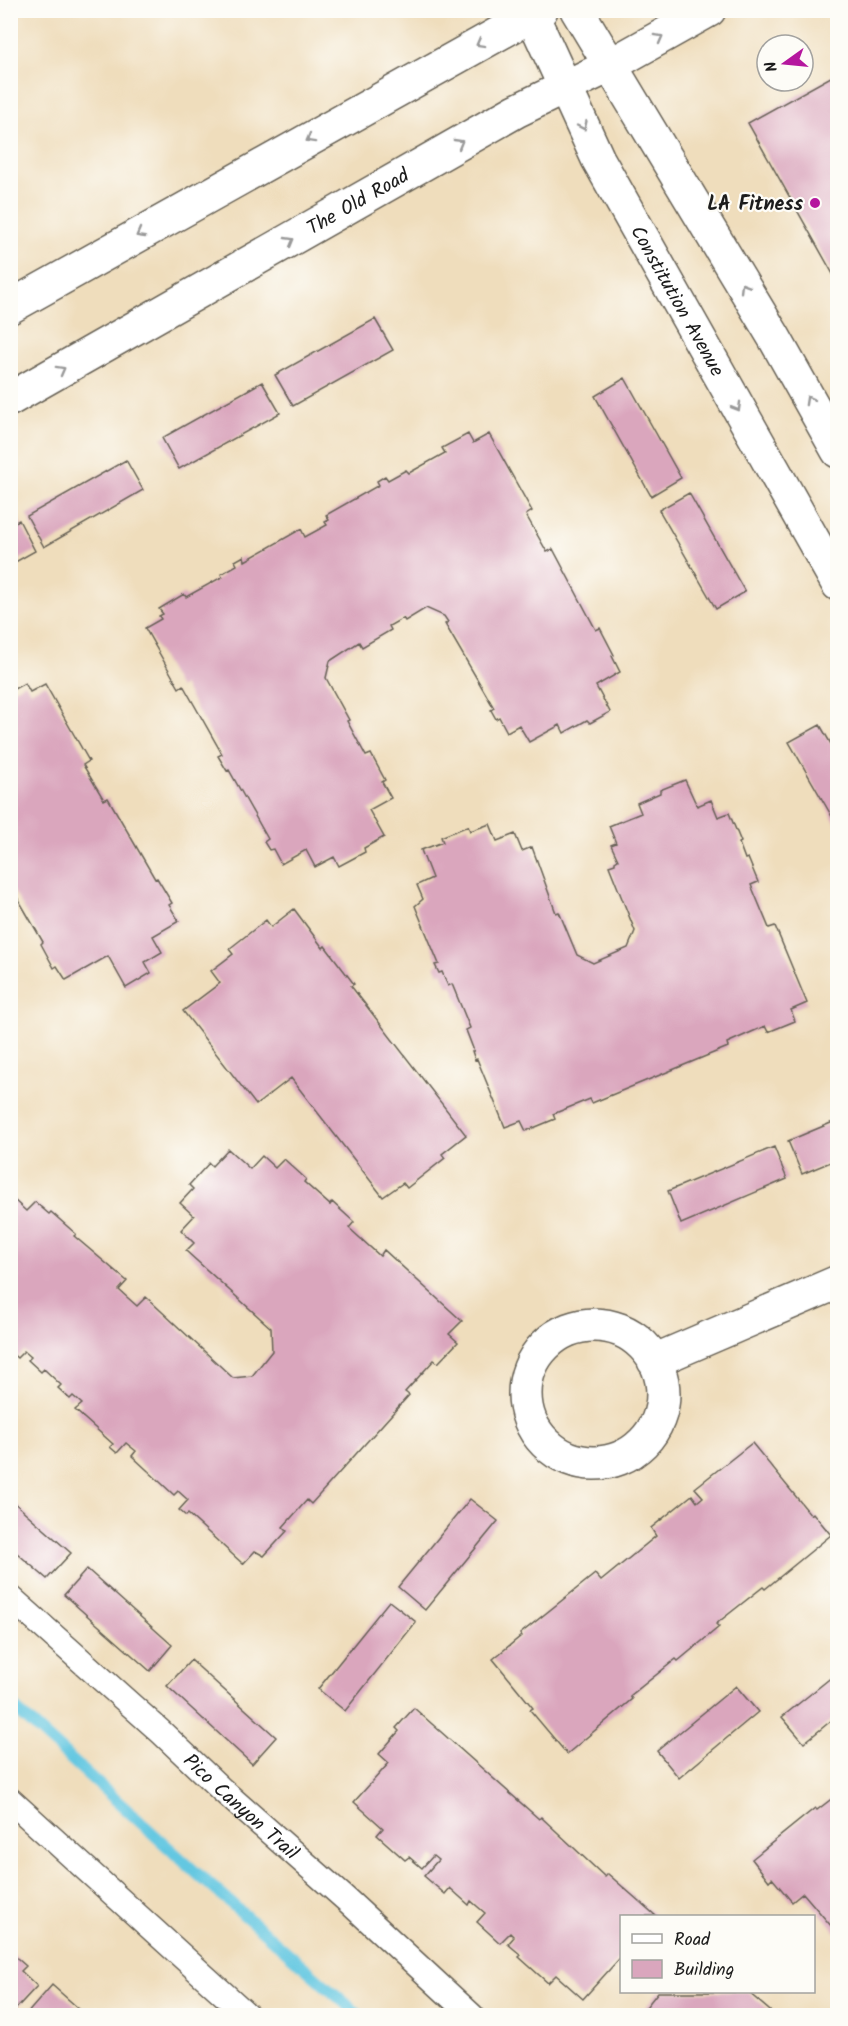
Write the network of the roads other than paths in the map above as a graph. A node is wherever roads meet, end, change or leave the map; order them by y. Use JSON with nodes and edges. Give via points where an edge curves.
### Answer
{"nodes":[{"id":1,"x":577,"y":10,"type":"edge"},
{"id":2,"x":709,"y":10,"type":"edge"},
{"id":3,"x":534,"y":12,"type":"edge"},
{"id":4,"x":609,"y":66,"type":"junction"},
{"id":5,"x":564,"y":86,"type":"junction"},
{"id":6,"x":10,"y":307,"type":"edge"},
{"id":7,"x":10,"y":399,"type":"edge"},
{"id":8,"x":837,"y":451,"type":"edge"},
{"id":9,"x":837,"y":585,"type":"edge"},
{"id":10,"x":837,"y":1282,"type":"edge"},
{"id":11,"x":654,"y":1361,"type":"junction"},
{"id":12,"x":10,"y":1597,"type":"edge"},
{"id":13,"x":10,"y":1800,"type":"edge"},
{"id":14,"x":248,"y":2016,"type":"edge"},
{"id":15,"x":472,"y":2016,"type":"edge"}],
"edges":[{"from":1,"to":4,"type":"main road"},
{"from":4,"to":2,"type":"main road","name":"The Old Road","one_way":true},
{"from":3,"to":5,"type":"main road","name":"Constitution Avenue"},
{"from":3,"to":6,"type":"main road","one_way":true},
{"from":4,"to":5,"type":"main road","name":"The Old Road"},
{"from":8,"to":4,"type":"main road","one_way":true,"via":[[768,327]]},
{"from":7,"to":5,"type":"main road","name":"The Old Road","one_way":true},
{"from":5,"to":9,"type":"main road","name":"Constitution Avenue","one_way":true,"via":[[598,159]]},
{"from":10,"to":11,"type":"main road"},
{"from":11,"to":11,"type":"main road","via":[[642,1345],[622,1331],[599,1325],[575,1327],[556,1336],[539,1352],[527,1374],[524,1398],[529,1421],[547,1445],[567,1459],[590,1464],[616,1460],[637,1449],[653,1431],[662,1408],[663,1384]]},
{"from":12,"to":15,"type":"lane","name":"Pico Canyon Trail"},
{"from":13,"to":14,"type":"lane"}]}
